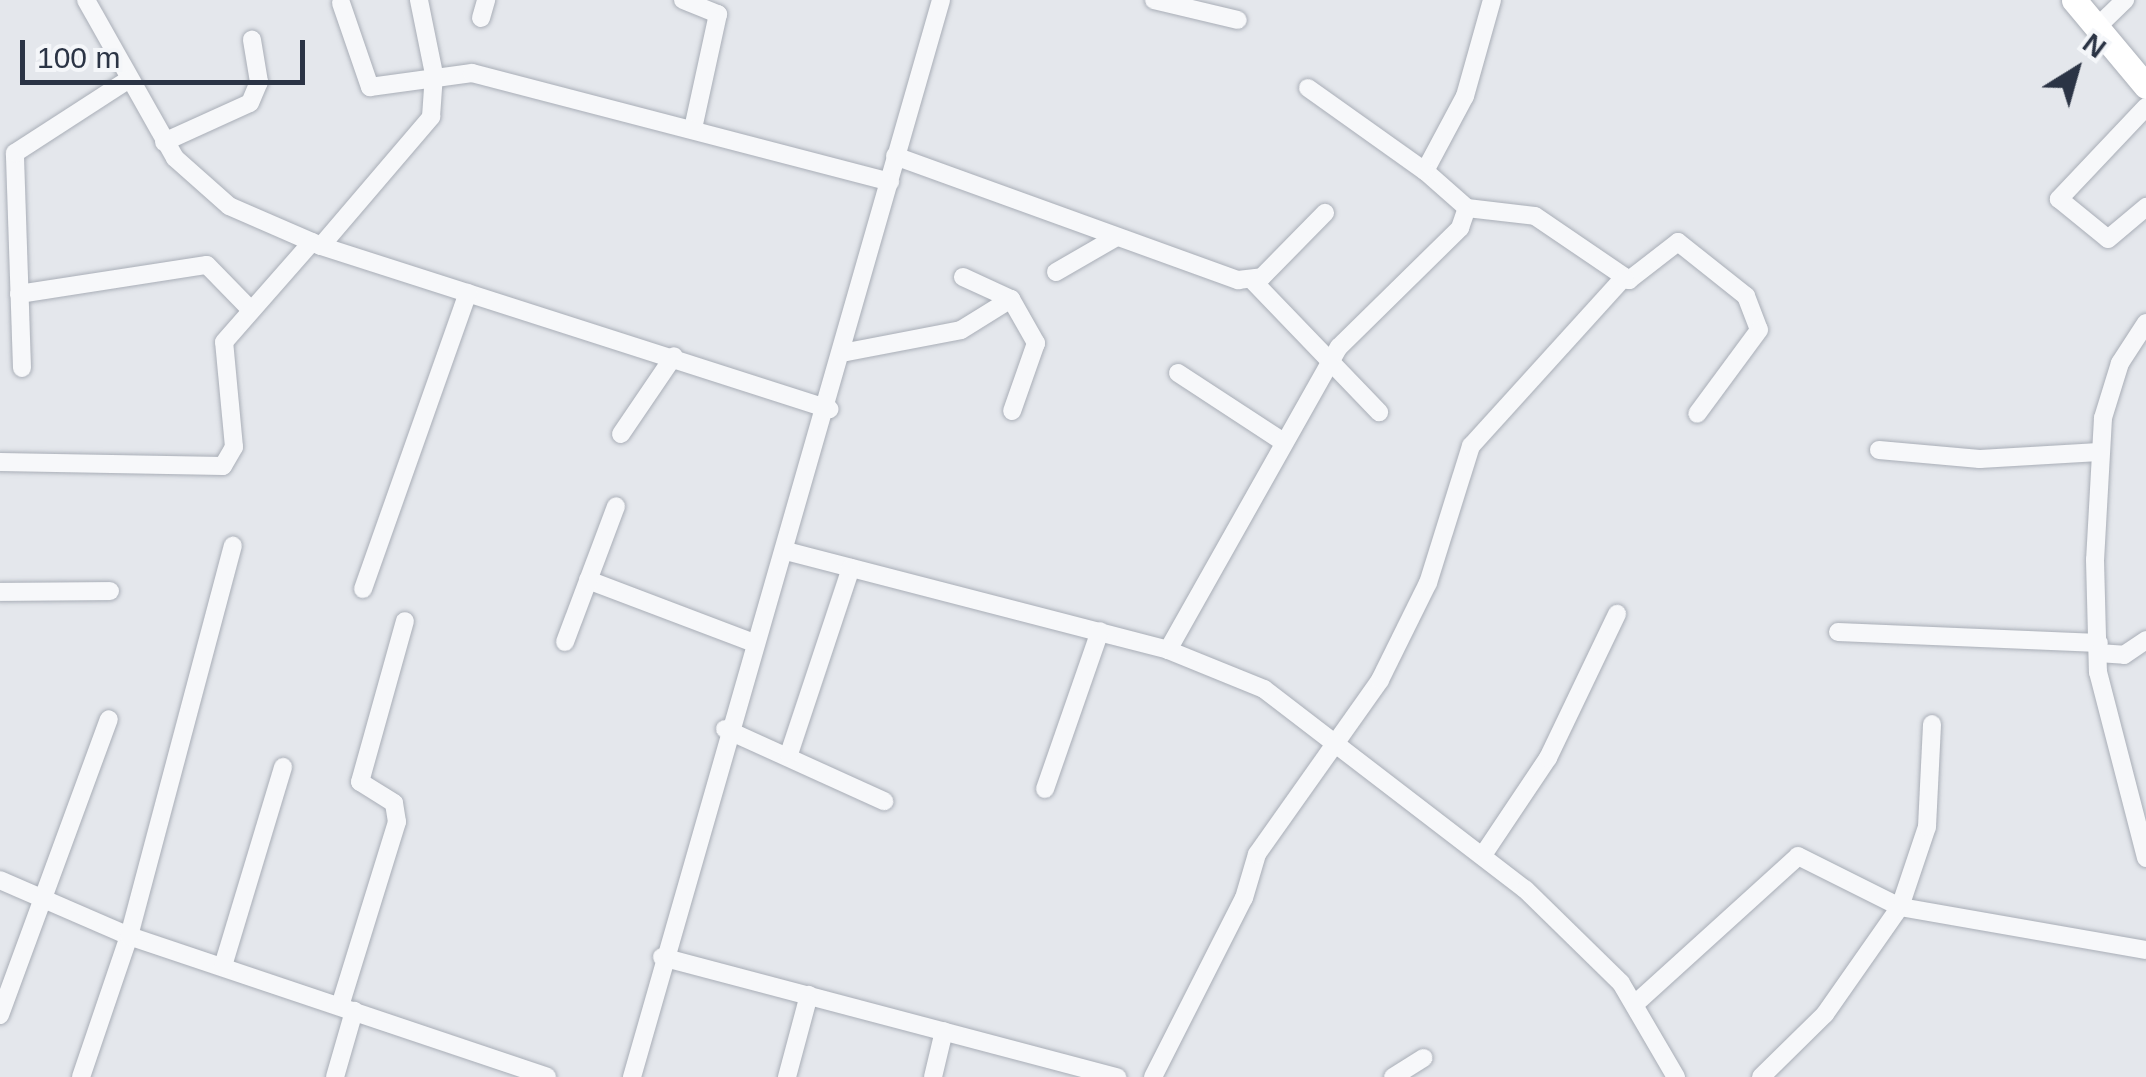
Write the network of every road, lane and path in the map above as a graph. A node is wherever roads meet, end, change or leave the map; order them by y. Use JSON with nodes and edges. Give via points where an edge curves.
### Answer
{"nodes":[{"id":1,"x":86,"y":0,"type":"edge"},
{"id":2,"x":419,"y":0,"type":"edge"},
{"id":3,"x":684,"y":0,"type":"edge"},
{"id":4,"x":941,"y":0,"type":"edge"},
{"id":5,"x":1154,"y":0,"type":"edge"},
{"id":6,"x":1492,"y":0,"type":"edge"},
{"id":7,"x":2074,"y":0,"type":"edge"},
{"id":8,"x":2125,"y":0,"type":"edge"},
{"id":9,"x":341,"y":4,"type":"dead end"},
{"id":10,"x":1238,"y":20,"type":"dead end"},
{"id":11,"x":2095,"y":29,"type":"junction"},
{"id":12,"x":252,"y":40,"type":"dead end"},
{"id":13,"x":434,"y":74,"type":"junction"},
{"id":14,"x":128,"y":80,"type":"junction"},
{"id":15,"x":2146,"y":86,"type":"edge"},
{"id":16,"x":1308,"y":88,"type":"dead end"},
{"id":17,"x":2146,"y":107,"type":"edge"},
{"id":18,"x":694,"y":124,"type":"junction"},
{"id":19,"x":164,"y":142,"type":"junction"},
{"id":20,"x":895,"y":156,"type":"junction"},
{"id":21,"x":1425,"y":172,"type":"junction"},
{"id":22,"x":890,"y":182,"type":"junction"},
{"id":23,"x":2146,"y":207,"type":"edge"},
{"id":24,"x":1468,"y":208,"type":"junction"},
{"id":25,"x":1325,"y":213,"type":"dead end"},
{"id":26,"x":1115,"y":238,"type":"junction"},
{"id":27,"x":317,"y":244,"type":"junction"},
{"id":28,"x":1056,"y":272,"type":"dead end"},
{"id":29,"x":963,"y":277,"type":"dead end"},
{"id":30,"x":1624,"y":277,"type":"junction"},
{"id":31,"x":1253,"y":281,"type":"junction"},
{"id":32,"x":468,"y":293,"type":"junction"},
{"id":33,"x":19,"y":294,"type":"junction"},
{"id":34,"x":1011,"y":299,"type":"junction"},
{"id":35,"x":248,"y":307,"type":"junction"},
{"id":36,"x":2146,"y":323,"type":"edge"},
{"id":37,"x":847,"y":352,"type":"junction"},
{"id":38,"x":674,"y":356,"type":"junction"},
{"id":39,"x":1327,"y":365,"type":"junction"},
{"id":40,"x":22,"y":368,"type":"dead end"},
{"id":41,"x":1178,"y":373,"type":"dead end"},
{"id":42,"x":830,"y":409,"type":"junction"},
{"id":43,"x":1012,"y":411,"type":"dead end"},
{"id":44,"x":1379,"y":412,"type":"dead end"},
{"id":45,"x":1697,"y":414,"type":"dead end"},
{"id":46,"x":622,"y":434,"type":"dead end"},
{"id":47,"x":1282,"y":441,"type":"junction"},
{"id":48,"x":1878,"y":450,"type":"dead end"},
{"id":49,"x":2099,"y":452,"type":"junction"},
{"id":50,"x":0,"y":462,"type":"edge"},
{"id":51,"x":616,"y":506,"type":"dead end"},
{"id":52,"x":233,"y":546,"type":"dead end"},
{"id":53,"x":786,"y":551,"type":"junction"},
{"id":54,"x":851,"y":568,"type":"junction"},
{"id":55,"x":588,"y":580,"type":"junction"},
{"id":56,"x":363,"y":589,"type":"dead end"},
{"id":57,"x":110,"y":591,"type":"dead end"},
{"id":58,"x":0,"y":592,"type":"edge"},
{"id":59,"x":1617,"y":614,"type":"dead end"},
{"id":60,"x":404,"y":621,"type":"dead end"},
{"id":61,"x":1100,"y":631,"type":"junction"},
{"id":62,"x":1838,"y":632,"type":"dead end"},
{"id":63,"x":2146,"y":640,"type":"edge"},
{"id":64,"x":564,"y":642,"type":"dead end"},
{"id":65,"x":754,"y":643,"type":"junction"},
{"id":66,"x":2098,"y":648,"type":"junction"},
{"id":67,"x":1168,"y":650,"type":"junction"},
{"id":68,"x":109,"y":719,"type":"dead end"},
{"id":69,"x":1932,"y":724,"type":"dead end"},
{"id":70,"x":726,"y":729,"type":"junction"},
{"id":71,"x":1341,"y":742,"type":"junction"},
{"id":72,"x":789,"y":754,"type":"junction"},
{"id":73,"x":283,"y":766,"type":"dead end"},
{"id":74,"x":1046,"y":789,"type":"dead end"},
{"id":75,"x":884,"y":801,"type":"dead end"},
{"id":76,"x":2142,"y":828,"type":"edge"},
{"id":77,"x":1483,"y":856,"type":"junction"},
{"id":78,"x":2146,"y":858,"type":"edge"},
{"id":79,"x":0,"y":880,"type":"edge"},
{"id":80,"x":44,"y":900,"type":"junction"},
{"id":81,"x":1900,"y":907,"type":"junction"},
{"id":82,"x":129,"y":936,"type":"junction"},
{"id":83,"x":2146,"y":950,"type":"edge"},
{"id":84,"x":662,"y":957,"type":"junction"},
{"id":85,"x":223,"y":966,"type":"junction"},
{"id":86,"x":809,"y":995,"type":"junction"},
{"id":87,"x":1635,"y":1004,"type":"junction"},
{"id":88,"x":347,"y":1008,"type":"junction"},
{"id":89,"x":0,"y":1016,"type":"edge"},
{"id":90,"x":944,"y":1031,"type":"junction"},
{"id":91,"x":1424,"y":1058,"type":"dead end"},
{"id":92,"x":81,"y":1077,"type":"edge"},
{"id":93,"x":335,"y":1077,"type":"edge"},
{"id":94,"x":546,"y":1077,"type":"edge"},
{"id":95,"x":632,"y":1077,"type":"edge"},
{"id":96,"x":787,"y":1077,"type":"edge"},
{"id":97,"x":933,"y":1077,"type":"edge"},
{"id":98,"x":1117,"y":1077,"type":"edge"},
{"id":99,"x":1153,"y":1077,"type":"edge"},
{"id":100,"x":1393,"y":1077,"type":"edge"},
{"id":101,"x":1676,"y":1077,"type":"edge"},
{"id":102,"x":1761,"y":1077,"type":"edge"}],
"edges":[{"from":1,"to":14,"type":"street"},
{"from":2,"to":13,"type":"street"},
{"from":3,"to":18,"type":"street","via":[[718,14]]},
{"from":4,"to":20,"type":"street"},
{"from":5,"to":10,"type":"street"},
{"from":6,"to":21,"type":"street","via":[[1465,96]]},
{"from":7,"to":11,"type":"street"},
{"from":8,"to":11,"type":"street"},
{"from":9,"to":13,"type":"street","via":[[366,85]]},
{"from":11,"to":15,"type":"street"},
{"from":12,"to":19,"type":"street","via":[[259,82],[250,103]]},
{"from":13,"to":18,"type":"street","via":[[472,74]]},
{"from":13,"to":27,"type":"street","via":[[427,125]]},
{"from":14,"to":19,"type":"street"},
{"from":14,"to":33,"type":"street","via":[[15,153]]},
{"from":16,"to":21,"type":"street"},
{"from":17,"to":23,"type":"street","via":[[2058,199],[2108,239]]},
{"from":18,"to":22,"type":"street"},
{"from":19,"to":27,"type":"street","via":[[229,206]]},
{"from":20,"to":22,"type":"street"},
{"from":20,"to":26,"type":"street"},
{"from":21,"to":24,"type":"street"},
{"from":22,"to":37,"type":"street"},
{"from":24,"to":30,"type":"street","via":[[1522,210]]},
{"from":24,"to":39,"type":"street","via":[[1460,228]]},
{"from":25,"to":31,"type":"street"},
{"from":26,"to":28,"type":"street"},
{"from":26,"to":31,"type":"street"},
{"from":27,"to":32,"type":"street"},
{"from":27,"to":35,"type":"street"},
{"from":29,"to":34,"type":"street"},
{"from":30,"to":45,"type":"street","via":[[1636,279],[1678,242],[1756,306],[1759,330]]},
{"from":30,"to":71,"type":"street","via":[[1471,446],[1428,583]]},
{"from":31,"to":39,"type":"street"},
{"from":32,"to":38,"type":"street"},
{"from":32,"to":56,"type":"street"},
{"from":33,"to":35,"type":"street","via":[[209,265]]},
{"from":33,"to":40,"type":"street"},
{"from":34,"to":37,"type":"street","via":[[962,330]]},
{"from":34,"to":43,"type":"street","via":[[1037,349]]},
{"from":35,"to":50,"type":"street","via":[[222,353],[234,447],[223,466]]},
{"from":36,"to":49,"type":"street","via":[[2120,363]]},
{"from":37,"to":42,"type":"street"},
{"from":38,"to":42,"type":"street"},
{"from":38,"to":46,"type":"street"},
{"from":39,"to":44,"type":"street"},
{"from":39,"to":47,"type":"street"},
{"from":41,"to":47,"type":"street"},
{"from":42,"to":53,"type":"street"},
{"from":47,"to":67,"type":"street"},
{"from":48,"to":49,"type":"street","via":[[1980,460]]},
{"from":49,"to":66,"type":"street"},
{"from":51,"to":55,"type":"street"},
{"from":52,"to":82,"type":"street"},
{"from":53,"to":54,"type":"street"},
{"from":53,"to":65,"type":"street"},
{"from":54,"to":61,"type":"street"},
{"from":54,"to":72,"type":"street"},
{"from":55,"to":64,"type":"street"},
{"from":55,"to":65,"type":"street"},
{"from":57,"to":58,"type":"street"},
{"from":59,"to":77,"type":"street","via":[[1548,758]]},
{"from":60,"to":88,"type":"street","via":[[360,782],[394,803],[398,822]]},
{"from":61,"to":67,"type":"street"},
{"from":61,"to":74,"type":"street"},
{"from":62,"to":66,"type":"street"},
{"from":63,"to":66,"type":"street","via":[[2124,655]]},
{"from":65,"to":70,"type":"street"},
{"from":66,"to":76,"type":"street"},
{"from":67,"to":71,"type":"street","via":[[1264,688]]},
{"from":68,"to":80,"type":"street"},
{"from":69,"to":81,"type":"street","via":[[1927,827]]},
{"from":70,"to":72,"type":"street"},
{"from":70,"to":84,"type":"street"},
{"from":71,"to":77,"type":"street"},
{"from":71,"to":99,"type":"street","via":[[1257,854],[1244,898]]},
{"from":72,"to":75,"type":"street"},
{"from":73,"to":85,"type":"street"},
{"from":76,"to":78,"type":"street"},
{"from":77,"to":87,"type":"street"},
{"from":79,"to":80,"type":"street"},
{"from":80,"to":82,"type":"street"},
{"from":80,"to":89,"type":"street"},
{"from":81,"to":83,"type":"street"},
{"from":81,"to":87,"type":"street","via":[[1798,856]]},
{"from":81,"to":102,"type":"street","via":[[1825,1014]]},
{"from":82,"to":85,"type":"street"},
{"from":82,"to":92,"type":"street"},
{"from":84,"to":86,"type":"street"},
{"from":84,"to":95,"type":"street"},
{"from":85,"to":88,"type":"street"},
{"from":86,"to":90,"type":"street"},
{"from":86,"to":96,"type":"street"},
{"from":87,"to":101,"type":"street"},
{"from":88,"to":93,"type":"street"},
{"from":88,"to":94,"type":"street"},
{"from":90,"to":97,"type":"street"},
{"from":90,"to":98,"type":"street"},
{"from":91,"to":100,"type":"street"}]}
